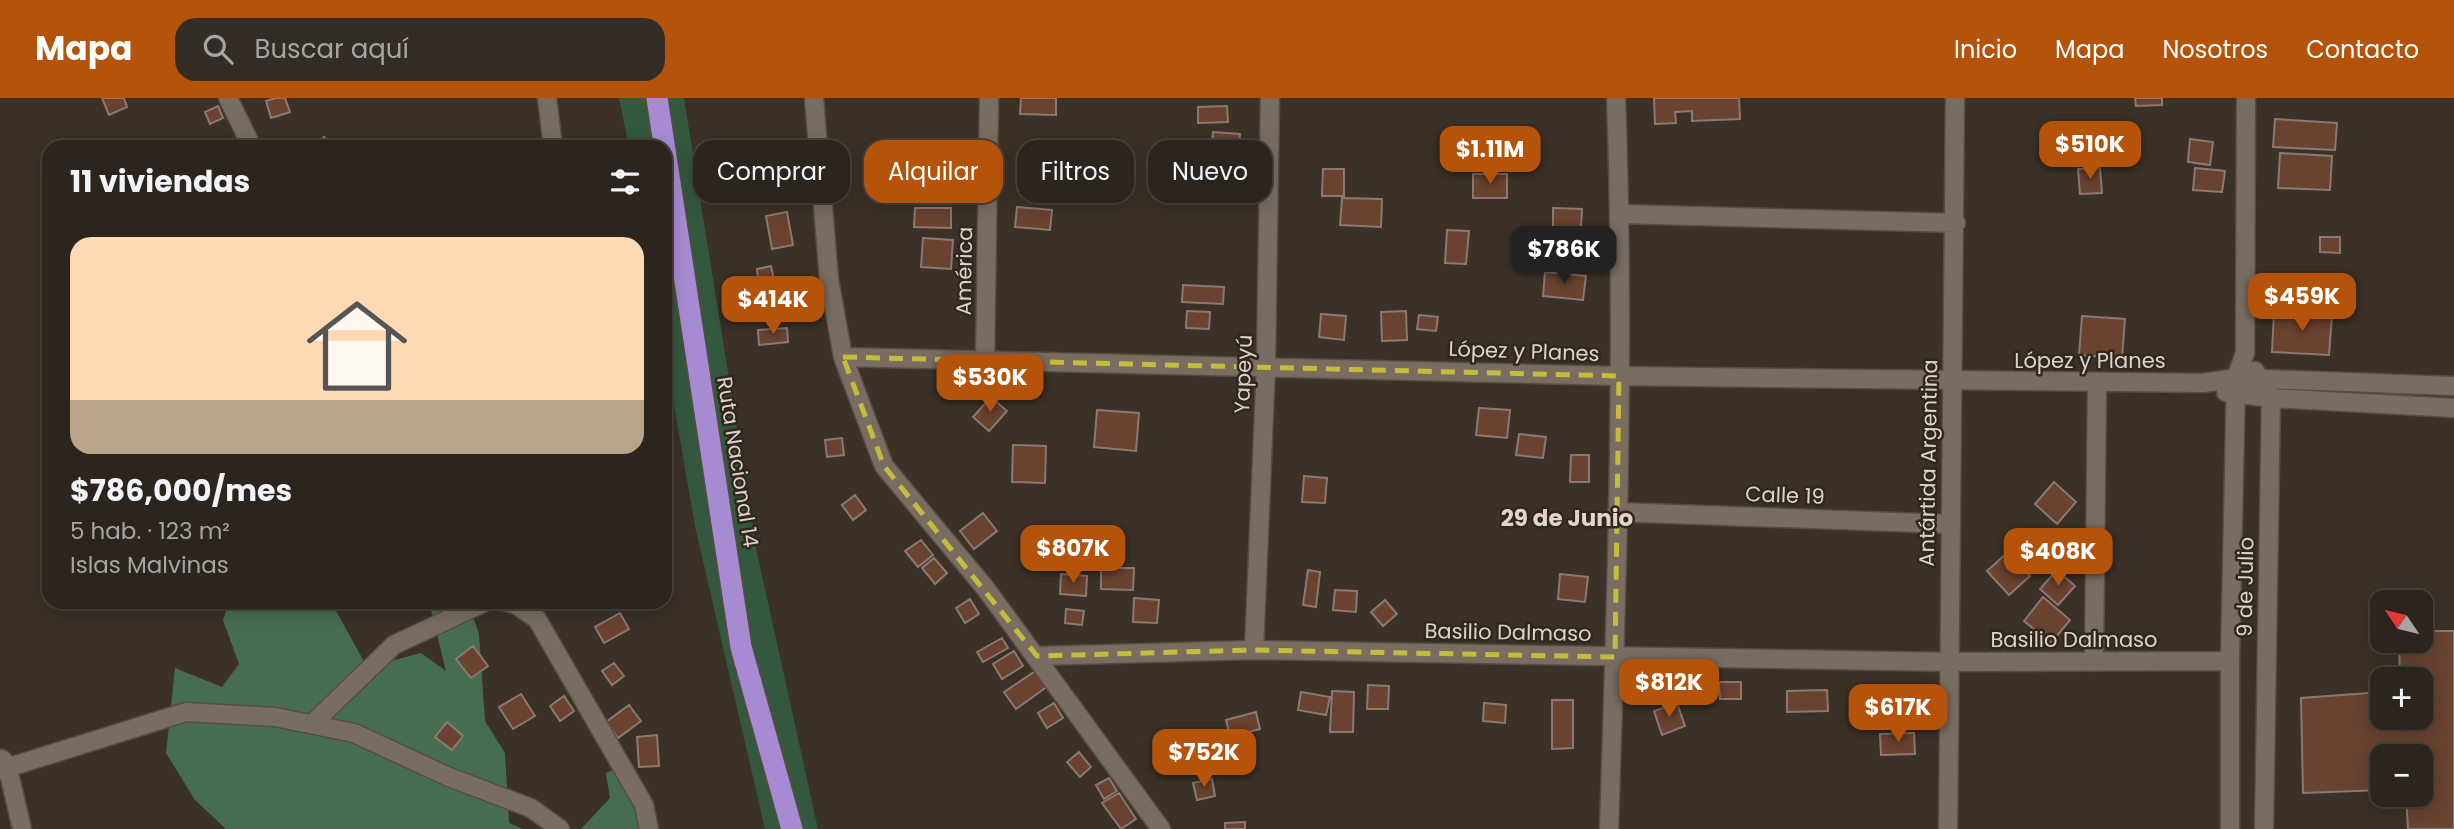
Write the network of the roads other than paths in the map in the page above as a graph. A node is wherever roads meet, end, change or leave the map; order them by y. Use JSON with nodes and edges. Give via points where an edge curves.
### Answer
{"nodes":[{"id":1,"x":228,"y":98,"type":"edge"},
{"id":2,"x":547,"y":98,"type":"edge"},
{"id":3,"x":657,"y":98,"type":"edge"},
{"id":4,"x":814,"y":98,"type":"edge"},
{"id":5,"x":989,"y":98,"type":"edge"},
{"id":6,"x":1270,"y":98,"type":"edge"},
{"id":7,"x":1616,"y":98,"type":"edge"},
{"id":8,"x":1955,"y":98,"type":"edge"},
{"id":9,"x":2245,"y":98,"type":"edge"},
{"id":10,"x":248,"y":140,"type":"edge"},
{"id":11,"x":552,"y":140,"type":"edge"},
{"id":12,"x":663,"y":140,"type":"edge"},
{"id":13,"x":672,"y":196,"type":"edge"},
{"id":14,"x":1620,"y":215,"type":"junction"},
{"id":15,"x":1956,"y":223,"type":"junction"},
{"id":16,"x":2245,"y":353,"type":"junction"},
{"id":17,"x":843,"y":357,"type":"junction"},
{"id":18,"x":985,"y":360,"type":"junction"},
{"id":19,"x":1266,"y":365,"type":"junction"},
{"id":20,"x":1619,"y":376,"type":"junction"},
{"id":21,"x":2260,"y":379,"type":"junction"},
{"id":22,"x":2097,"y":382,"type":"junction"},
{"id":23,"x":1951,"y":383,"type":"junction"},
{"id":24,"x":2454,"y":386,"type":"edge"},
{"id":25,"x":2236,"y":387,"type":"junction"},
{"id":26,"x":2271,"y":398,"type":"junction"},
{"id":27,"x":2454,"y":408,"type":"edge"},
{"id":28,"x":1618,"y":512,"type":"junction"},
{"id":29,"x":1950,"y":524,"type":"junction"},
{"id":30,"x":470,"y":609,"type":"edge"},
{"id":31,"x":522,"y":609,"type":"edge"},
{"id":32,"x":1254,"y":650,"type":"junction"},
{"id":33,"x":1037,"y":656,"type":"junction"},
{"id":34,"x":1615,"y":657,"type":"junction"},
{"id":35,"x":2230,"y":661,"type":"junction"},
{"id":36,"x":1949,"y":662,"type":"junction"},
{"id":37,"x":2094,"y":662,"type":"junction"},
{"id":38,"x":312,"y":724,"type":"junction"},
{"id":39,"x":2,"y":764,"type":"edge"},
{"id":40,"x":22,"y":829,"type":"edge"},
{"id":41,"x":560,"y":829,"type":"edge"},
{"id":42,"x":649,"y":829,"type":"edge"},
{"id":43,"x":792,"y":829,"type":"edge"},
{"id":44,"x":1161,"y":829,"type":"edge"},
{"id":45,"x":1609,"y":829,"type":"edge"},
{"id":46,"x":1948,"y":829,"type":"edge"},
{"id":47,"x":2230,"y":829,"type":"edge"},
{"id":48,"x":2264,"y":829,"type":"edge"}],
"edges":[{"from":1,"to":10,"type":"street"},
{"from":2,"to":11,"type":"street"},
{"from":3,"to":12,"type":"highway","name":"Ruta Nacional 14"},
{"from":4,"to":17,"type":"street","via":[[830,279]]},
{"from":5,"to":18,"type":"street","name":"América"},
{"from":6,"to":19,"type":"street","name":"Yapeyú"},
{"from":7,"to":14,"type":"street"},
{"from":8,"to":15,"type":"street","name":"Antártida Argentina"},
{"from":9,"to":16,"type":"street","name":"9 de Julio"},
{"from":13,"to":43,"type":"highway","name":"Ruta Nacional 14","via":[[741,647]]},
{"from":14,"to":15,"type":"street"},
{"from":14,"to":20,"type":"street"},
{"from":15,"to":23,"type":"street","name":"Antártida Argentina"},
{"from":16,"to":21,"type":"street","name":"9 de Julio"},
{"from":16,"to":25,"type":"street","name":"9 de Julio"},
{"from":17,"to":18,"type":"street","name":"López y Planes"},
{"from":17,"to":33,"type":"street","via":[[884,466]]},
{"from":18,"to":19,"type":"street","name":"López y Planes"},
{"from":19,"to":20,"type":"street","name":"López y Planes"},
{"from":19,"to":32,"type":"street","name":"Yapeyú"},
{"from":20,"to":23,"type":"street","name":"López y Planes"},
{"from":20,"to":28,"type":"street"},
{"from":21,"to":24,"type":"street","name":"López y Planes"},
{"from":21,"to":25,"type":"street","name":"López y Planes"},
{"from":21,"to":26,"type":"street","name":"9 de Julio"},
{"from":22,"to":23,"type":"street","name":"López y Planes"},
{"from":22,"to":25,"type":"street","name":"López y Planes"},
{"from":22,"to":37,"type":"street"},
{"from":23,"to":29,"type":"street","name":"Antártida Argentina"},
{"from":25,"to":26,"type":"street","name":"López y Planes"},
{"from":25,"to":35,"type":"street","name":"9 de Julio"},
{"from":26,"to":27,"type":"street","name":"López y Planes"},
{"from":26,"to":48,"type":"street","name":"9 de Julio"},
{"from":28,"to":29,"type":"street","name":"Calle 19"},
{"from":28,"to":34,"type":"street"},
{"from":29,"to":36,"type":"street","name":"Antártida Argentina"},
{"from":30,"to":38,"type":"street","via":[[394,645]]},
{"from":31,"to":42,"type":"street","via":[[537,619],[644,805]]},
{"from":32,"to":33,"type":"street","name":"Basilio Dalmaso"},
{"from":32,"to":34,"type":"street","name":"Basilio Dalmaso"},
{"from":33,"to":44,"type":"street"},
{"from":34,"to":36,"type":"street","name":"Basilio Dalmaso"},
{"from":34,"to":45,"type":"street"},
{"from":35,"to":37,"type":"street","name":"Basilio Dalmaso"},
{"from":35,"to":47,"type":"street","name":"9 de Julio"},
{"from":36,"to":37,"type":"street","name":"Basilio Dalmaso"},
{"from":36,"to":46,"type":"street","name":"Antártida Argentina"},
{"from":38,"to":39,"type":"street","via":[[186,712]]},
{"from":38,"to":41,"type":"street","via":[[354,733],[531,808]]},
{"from":39,"to":40,"type":"street"}]}
